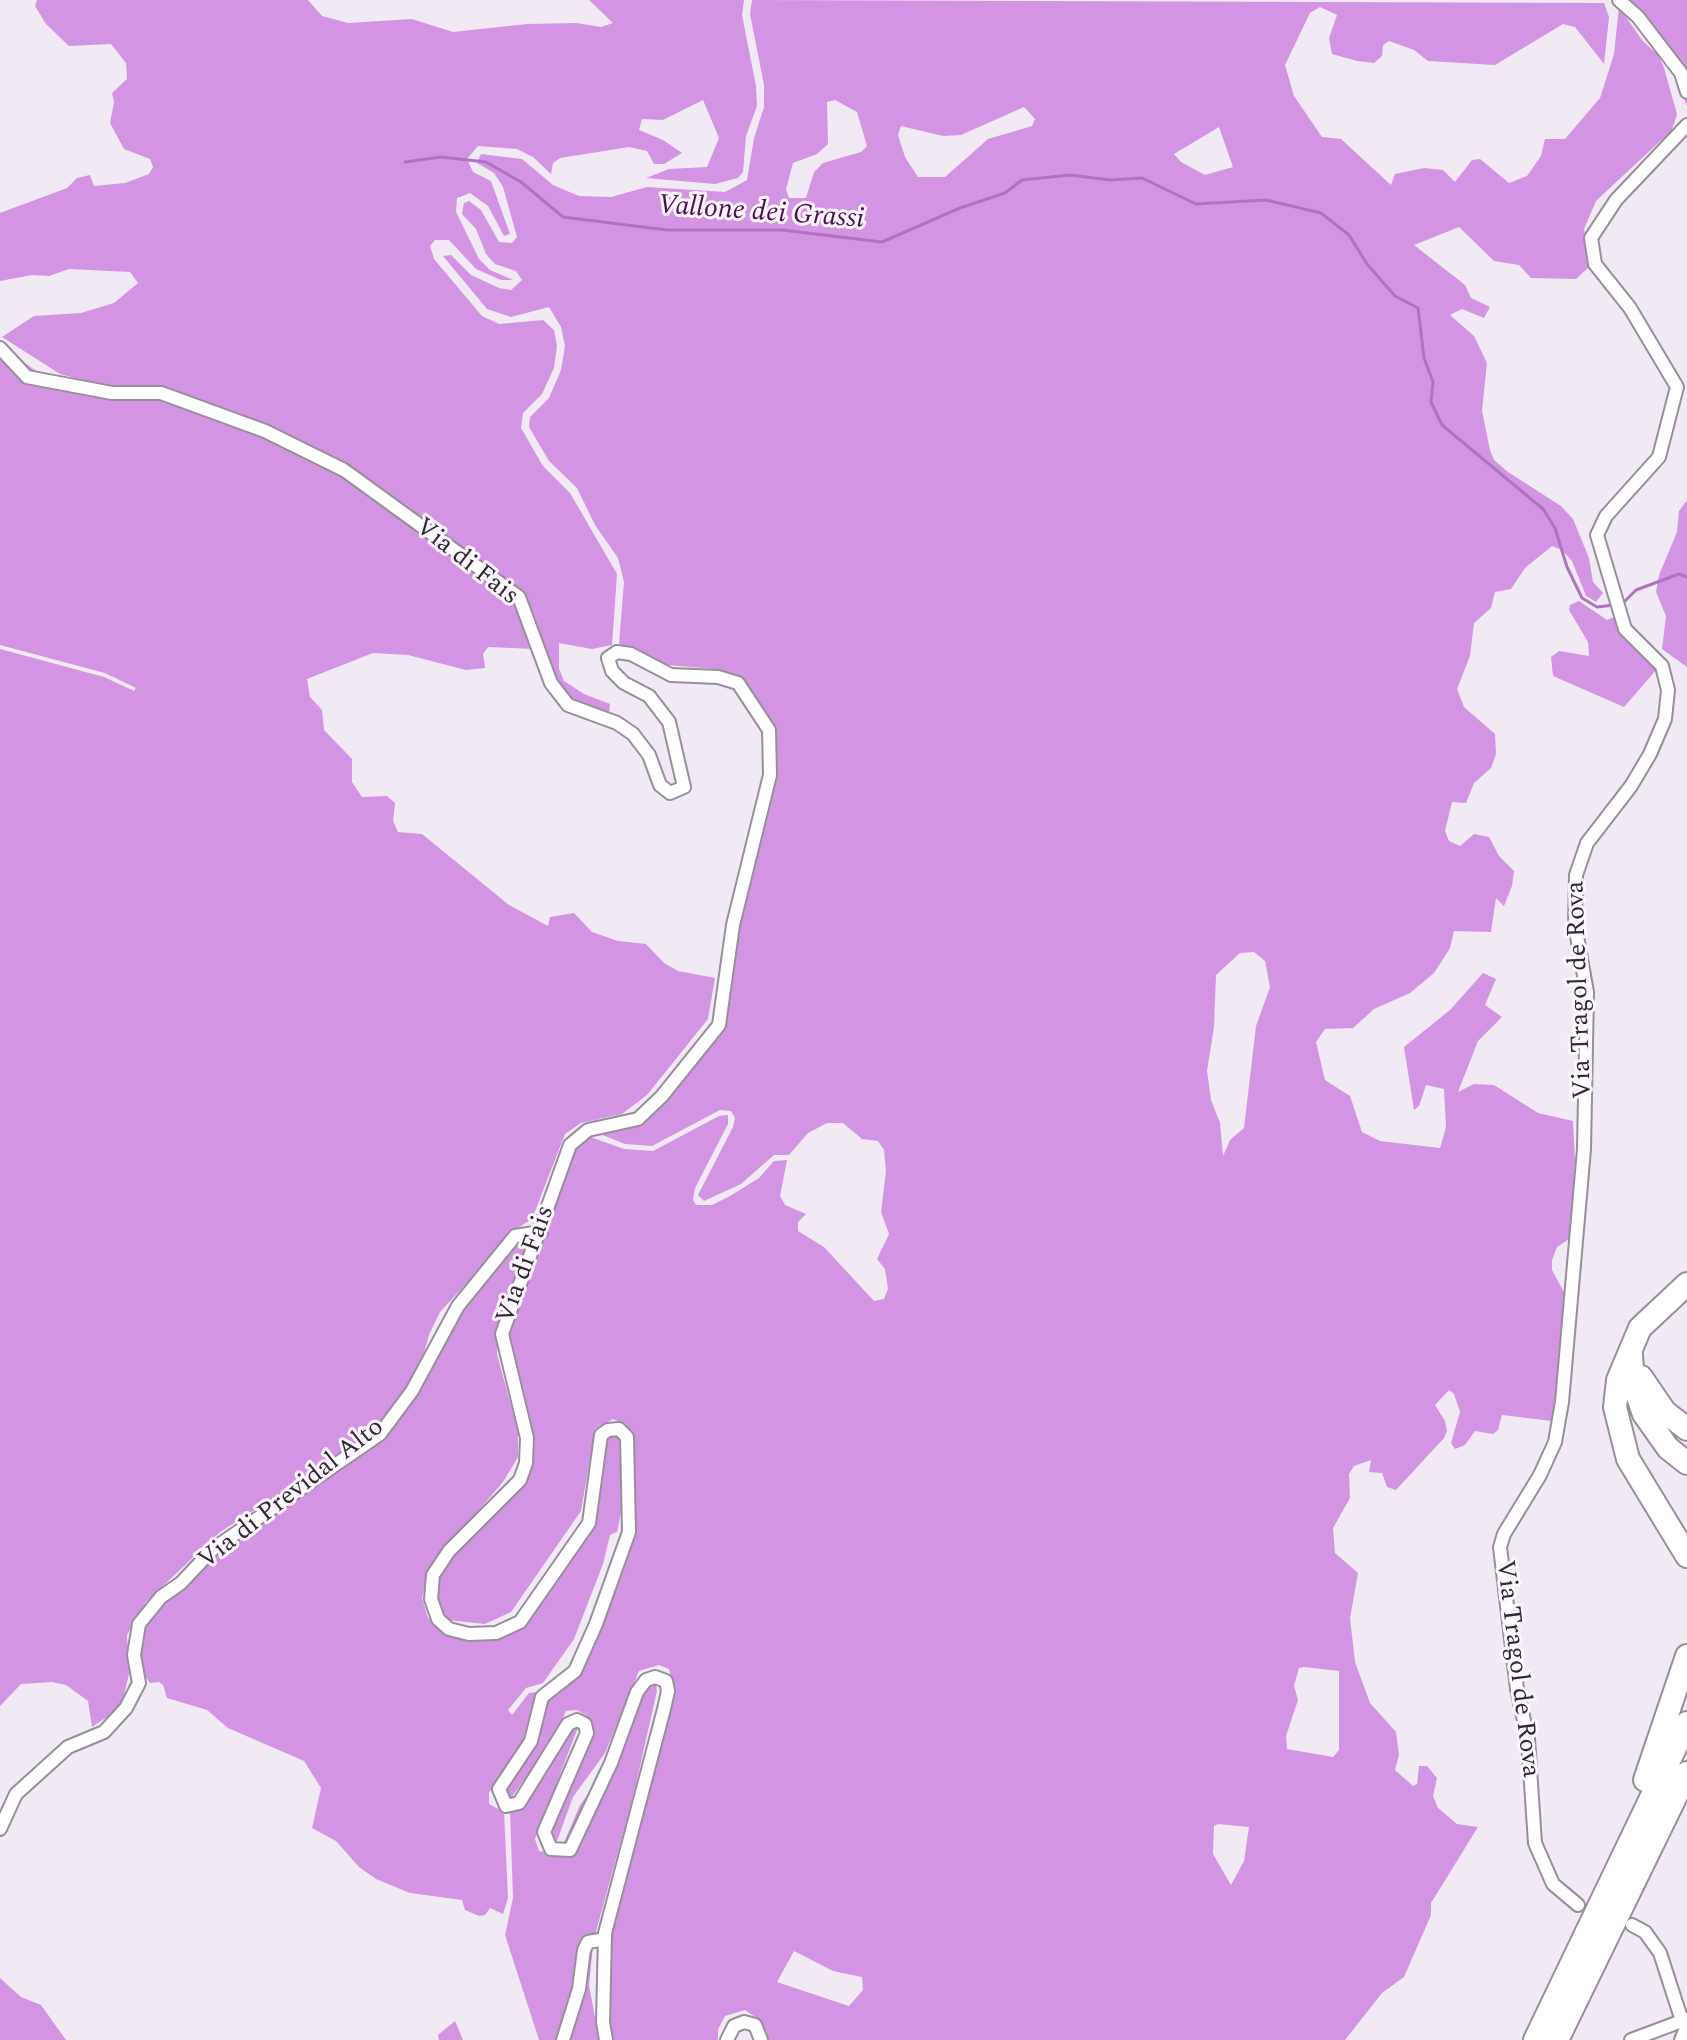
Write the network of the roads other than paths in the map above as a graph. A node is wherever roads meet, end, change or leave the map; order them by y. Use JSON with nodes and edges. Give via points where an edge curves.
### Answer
{"nodes":[{"id":1,"x":1619,"y":0,"type":"edge"},
{"id":2,"x":1687,"y":92,"type":"edge"},
{"id":3,"x":1687,"y":125,"type":"edge"},
{"id":4,"x":0,"y":348,"type":"edge"},
{"id":5,"x":541,"y":1232,"type":"junction"},
{"id":6,"x":1687,"y":1284,"type":"edge"},
{"id":7,"x":1631,"y":1346,"type":"junction"},
{"id":8,"x":1687,"y":1429,"type":"edge"},
{"id":9,"x":1687,"y":1463,"type":"edge"},
{"id":10,"x":1687,"y":1556,"type":"edge"},
{"id":11,"x":1687,"y":1656,"type":"edge"},
{"id":12,"x":1687,"y":1723,"type":"edge"},
{"id":13,"x":1687,"y":1773,"type":"edge"},
{"id":14,"x":0,"y":1829,"type":"edge"},
{"id":15,"x":1608,"y":1883,"type":"junction"},
{"id":16,"x":1578,"y":1905,"type":"dead end"},
{"id":17,"x":1632,"y":1925,"type":"dead end"},
{"id":18,"x":605,"y":1939,"type":"junction"},
{"id":19,"x":1685,"y":2022,"type":"edge"},
{"id":20,"x":563,"y":2040,"type":"edge"},
{"id":21,"x":606,"y":2040,"type":"edge"},
{"id":22,"x":727,"y":2040,"type":"edge"},
{"id":23,"x":761,"y":2040,"type":"edge"},
{"id":24,"x":1535,"y":2040,"type":"edge"},
{"id":25,"x":1557,"y":2040,"type":"edge"},
{"id":26,"x":1631,"y":2040,"type":"edge"},
{"id":27,"x":1681,"y":2040,"type":"edge"}],
"edges":[{"from":1,"to":2,"type":"street","via":[[1681,73]]},
{"from":3,"to":16,"type":"street","name":"Via Tragol de Rova","via":[[1616,200],[1591,238],[1595,264],[1630,308],[1677,387],[1659,457],[1606,516],[1597,535],[1625,629],[1662,666],[1668,690],[1665,719],[1650,754],[1587,843],[1576,875],[1575,925],[1587,992],[1584,1149],[1562,1402],[1555,1442],[1500,1547],[1528,1739],[1535,1843],[1553,1884]]},
{"from":4,"to":5,"type":"street","name":"Via di Fais","via":[[27,377],[112,393],[161,393],[265,431],[344,470],[519,597],[551,683],[568,705],[633,734],[649,755],[660,785],[670,793],[684,787],[669,722],[649,696],[612,671],[608,658],[617,652],[671,675],[738,683],[769,730],[770,775],[733,925],[719,1025],[638,1119],[588,1130],[570,1145]]},
{"from":5,"to":14,"type":"street","name":"Via di Previdal Alto","via":[[515,1236],[458,1306],[412,1391],[380,1434],[213,1549],[161,1597],[139,1624],[134,1655],[139,1683],[126,1708],[104,1732],[68,1747],[16,1794]]},
{"from":5,"to":18,"type":"street","name":"Via di Fais","via":[[502,1334],[527,1438],[526,1463],[520,1480],[449,1551],[433,1575],[431,1599],[438,1619],[449,1629],[496,1633],[520,1622],[589,1523],[601,1435],[619,1429],[627,1437],[629,1532],[596,1624],[575,1671],[542,1697],[531,1741],[499,1789],[506,1806],[519,1803],[568,1724],[585,1724],[587,1733],[544,1832],[551,1849],[570,1850],[637,1692],[646,1680],[666,1681],[664,1709]]},
{"from":6,"to":7,"type":"highway","via":[[1640,1328]]},
{"from":7,"to":8,"type":"highway","via":[[1649,1392]]},
{"from":7,"to":9,"type":"highway","via":[[1640,1404],[1668,1448]]},
{"from":7,"to":10,"type":"highway","via":[[1618,1380],[1619,1435],[1641,1485]]},
{"from":11,"to":15,"type":"highway"},
{"from":12,"to":15,"type":"highway"},
{"from":13,"to":25,"type":"highway"},
{"from":15,"to":24,"type":"highway"},
{"from":17,"to":19,"type":"street","via":[[1645,1932],[1660,1953]]},
{"from":18,"to":20,"type":"street","via":[[588,1942],[584,1950]]},
{"from":18,"to":21,"type":"street","name":"Via di Fais"},
{"from":19,"to":26,"type":"street"},
{"from":19,"to":27,"type":"street"},
{"from":22,"to":23,"type":"street","via":[[734,2026],[744,2022],[755,2025]]}]}
